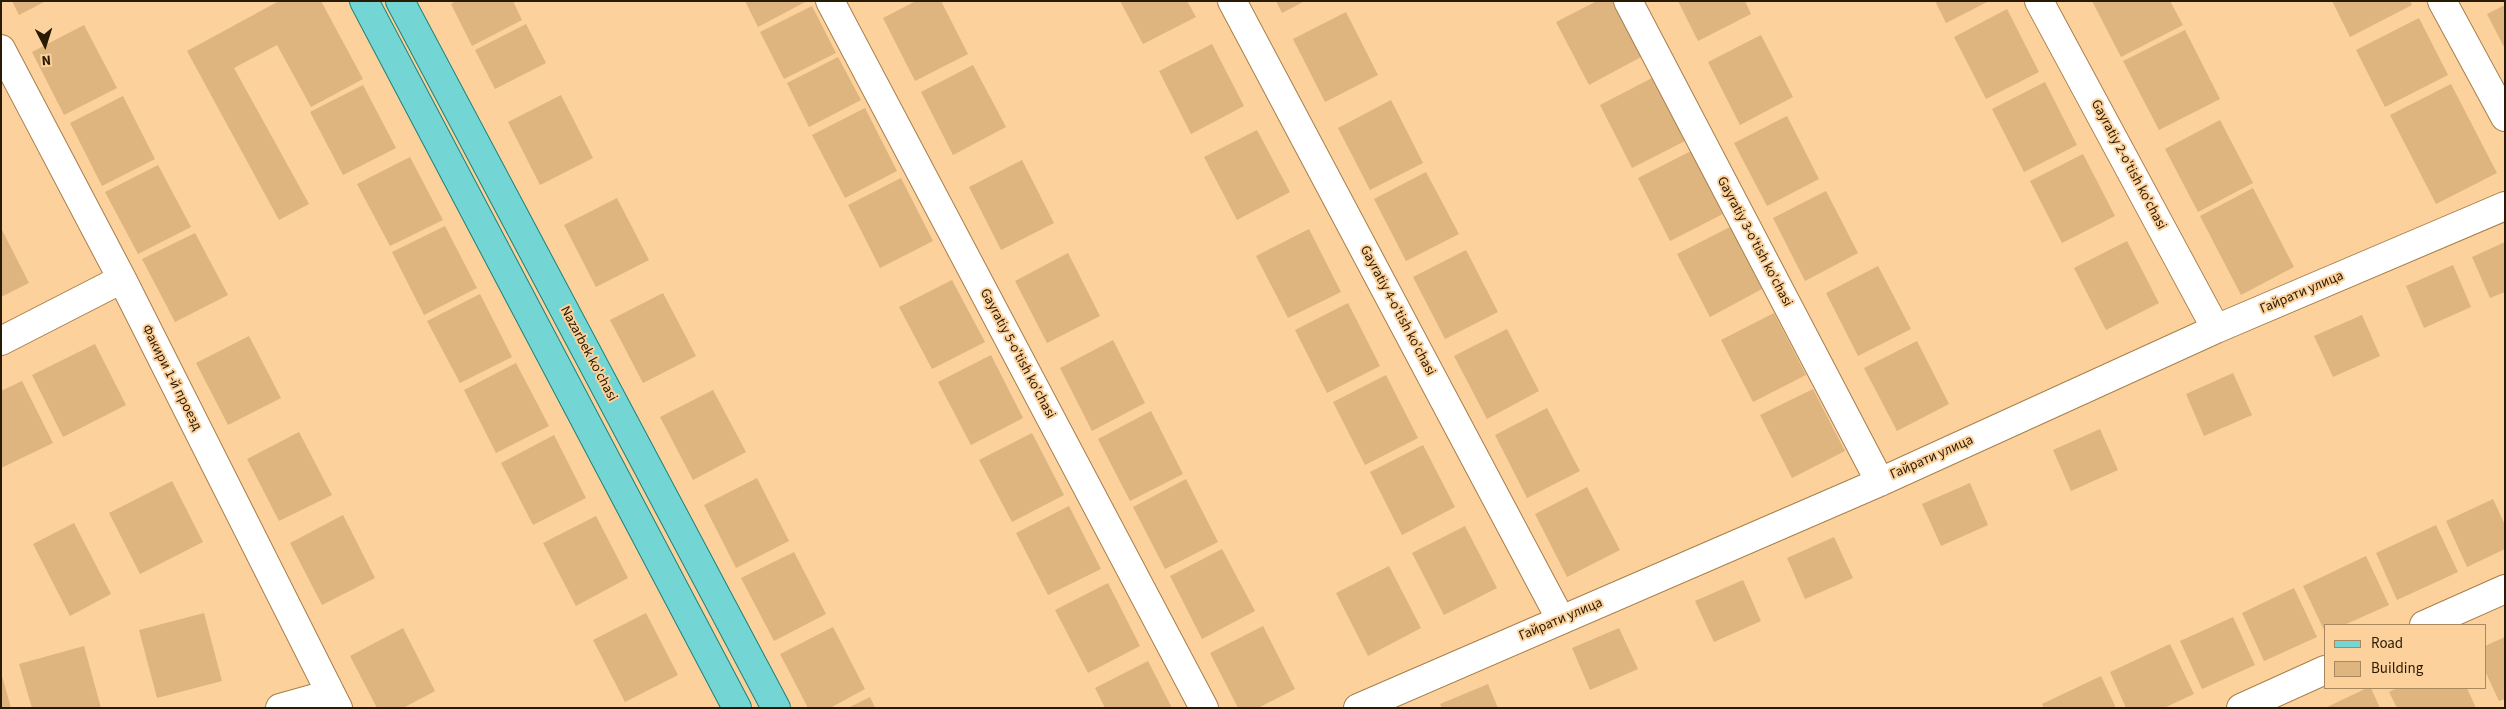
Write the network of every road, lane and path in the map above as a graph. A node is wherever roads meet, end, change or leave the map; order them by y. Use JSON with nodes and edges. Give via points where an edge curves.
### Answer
{"nodes":[{"id":1,"x":364,"y":1,"type":"edge"},
{"id":2,"x":400,"y":1,"type":"edge"},
{"id":3,"x":830,"y":1,"type":"edge"},
{"id":4,"x":1232,"y":1,"type":"edge"},
{"id":5,"x":1628,"y":1,"type":"edge"},
{"id":6,"x":2039,"y":1,"type":"edge"},
{"id":7,"x":2442,"y":1,"type":"edge"},
{"id":8,"x":1,"y":49,"type":"edge"},
{"id":9,"x":2505,"y":116,"type":"edge"},
{"id":10,"x":2505,"y":206,"type":"edge"},
{"id":11,"x":122,"y":279,"type":"junction"},
{"id":12,"x":2216,"y":329,"type":"junction"},
{"id":13,"x":1,"y":341,"type":"edge"},
{"id":14,"x":1880,"y":482,"type":"junction"},
{"id":15,"x":2505,"y":588,"type":"edge"},
{"id":16,"x":1561,"y":620,"type":"junction"},
{"id":17,"x":2426,"y":624,"type":"edge"},
{"id":18,"x":2324,"y":670,"type":"edge"},
{"id":19,"x":334,"y":701,"type":"edge"},
{"id":20,"x":280,"y":708,"type":"edge"},
{"id":21,"x":737,"y":708,"type":"edge"},
{"id":22,"x":776,"y":708,"type":"edge"},
{"id":23,"x":1204,"y":708,"type":"edge"},
{"id":24,"x":1358,"y":708,"type":"edge"},
{"id":25,"x":2241,"y":708,"type":"edge"}],
"edges":[{"from":1,"to":21,"type":"main road"},
{"from":2,"to":22,"type":"main road","name":"Nazarbek ko'chasi"},
{"from":3,"to":23,"type":"street","name":"Gayratiy 5-o'tish ko'chasi"},
{"from":4,"to":16,"type":"street","name":"Gayratiy 4-o'tish ko'chasi"},
{"from":5,"to":14,"type":"street","name":"Gayratiy 3-o'tish ko'chasi"},
{"from":6,"to":12,"type":"street","name":"Gayratiy 2-o'tish ko'chasi"},
{"from":7,"to":9,"type":"street"},
{"from":8,"to":11,"type":"street","name":"Факири 1-й проезд"},
{"from":10,"to":12,"type":"street","name":"Гайрати улица"},
{"from":11,"to":13,"type":"street"},
{"from":11,"to":19,"type":"street","name":"Факири 1-й проезд"},
{"from":12,"to":14,"type":"street","name":"Гайрати улица"},
{"from":14,"to":16,"type":"street","name":"Гайрати улица"},
{"from":15,"to":17,"type":"street"},
{"from":16,"to":24,"type":"street","name":"Гайрати улица"},
{"from":18,"to":25,"type":"street"},
{"from":19,"to":20,"type":"street"}]}
